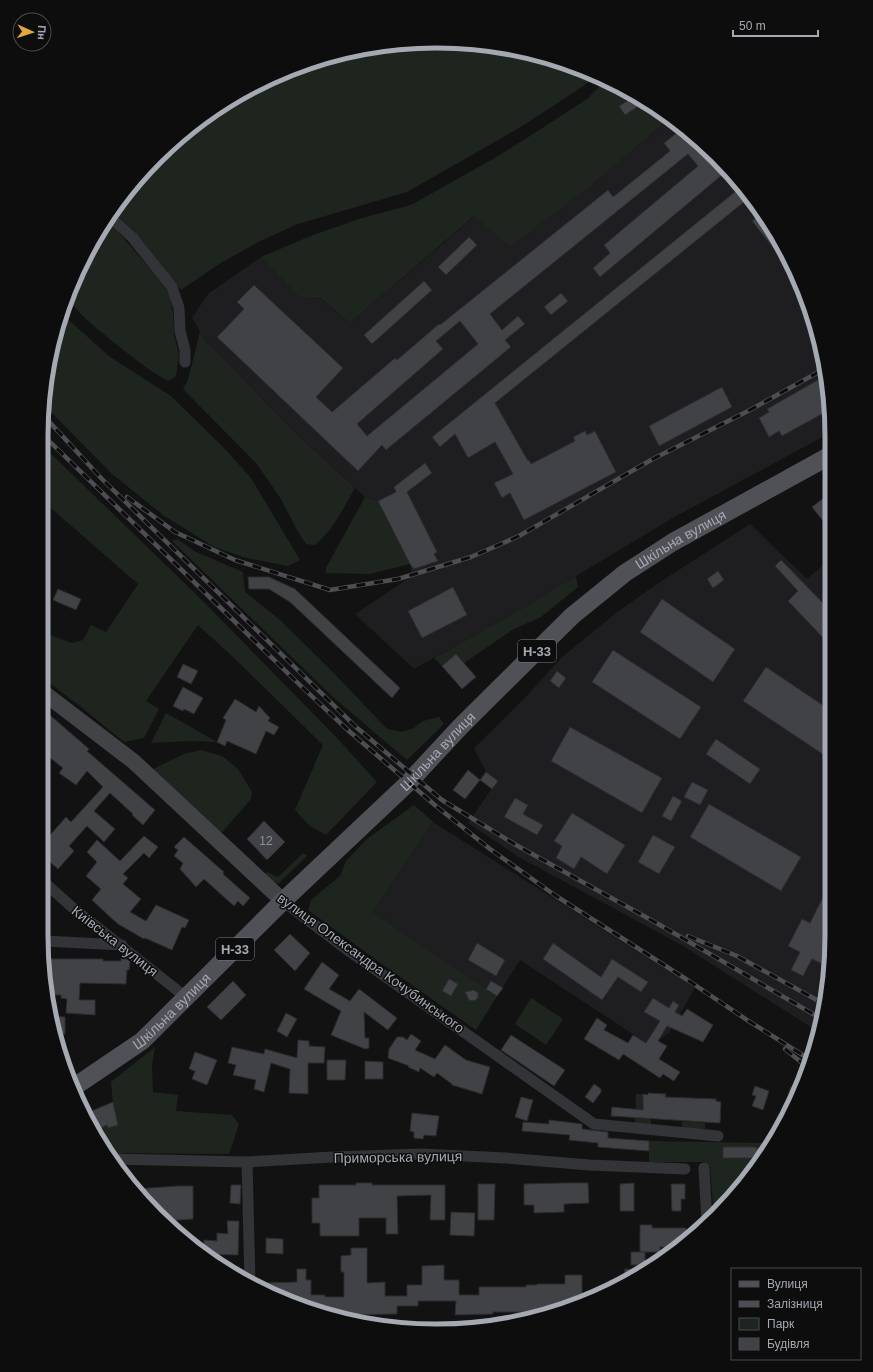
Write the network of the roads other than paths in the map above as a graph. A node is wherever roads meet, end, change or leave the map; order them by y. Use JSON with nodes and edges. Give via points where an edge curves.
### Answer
{"nodes":[{"id":1,"x":113,"y":221,"type":"edge"},
{"id":2,"x":185,"y":362,"type":"dead end"},
{"id":3,"x":825,"y":458,"type":"edge"},
{"id":4,"x":48,"y":696,"type":"edge"},
{"id":5,"x":48,"y":886,"type":"edge"},
{"id":6,"x":283,"y":901,"type":"junction"},
{"id":7,"x":48,"y":941,"type":"edge"},
{"id":8,"x":122,"y":946,"type":"junction"},
{"id":9,"x":187,"y":998,"type":"junction"},
{"id":10,"x":78,"y":1084,"type":"edge"},
{"id":11,"x":718,"y":1136,"type":"dead end"},
{"id":12,"x":119,"y":1159,"type":"edge"},
{"id":13,"x":248,"y":1162,"type":"junction"},
{"id":14,"x":704,"y":1168,"type":"dead end"},
{"id":15,"x":685,"y":1169,"type":"dead end"},
{"id":16,"x":707,"y":1214,"type":"edge"},
{"id":17,"x":250,"y":1276,"type":"edge"}],
"edges":[{"from":1,"to":2,"type":"street","via":[[132,236],[172,287],[179,308]]},
{"from":3,"to":6,"type":"main road","name":"Шкільна вулиця","number":"Н-33","via":[[673,542],[625,573],[572,616],[461,726],[408,783]]},
{"from":4,"to":6,"type":"street","name":"вулиця Олександра Кочубинського","via":[[133,761]]},
{"from":5,"to":8,"type":"street","name":"Київська вулиця"},
{"from":6,"to":9,"type":"main road","name":"Шкільна вулиця","number":"Н-33"},
{"from":6,"to":11,"type":"street","name":"вулиця Олександра Кочубинського","via":[[349,951],[594,1124]]},
{"from":7,"to":8,"type":"street"},
{"from":8,"to":9,"type":"street","name":"Київська вулиця"},
{"from":9,"to":10,"type":"main road","name":"Шкільна вулиця","number":"Н-33","via":[[142,1041]]},
{"from":12,"to":13,"type":"street","name":"Приморська вулиця"},
{"from":13,"to":15,"type":"street","name":"Приморська вулиця","via":[[422,1154]]},
{"from":13,"to":17,"type":"street"},
{"from":14,"to":16,"type":"street"}]}
